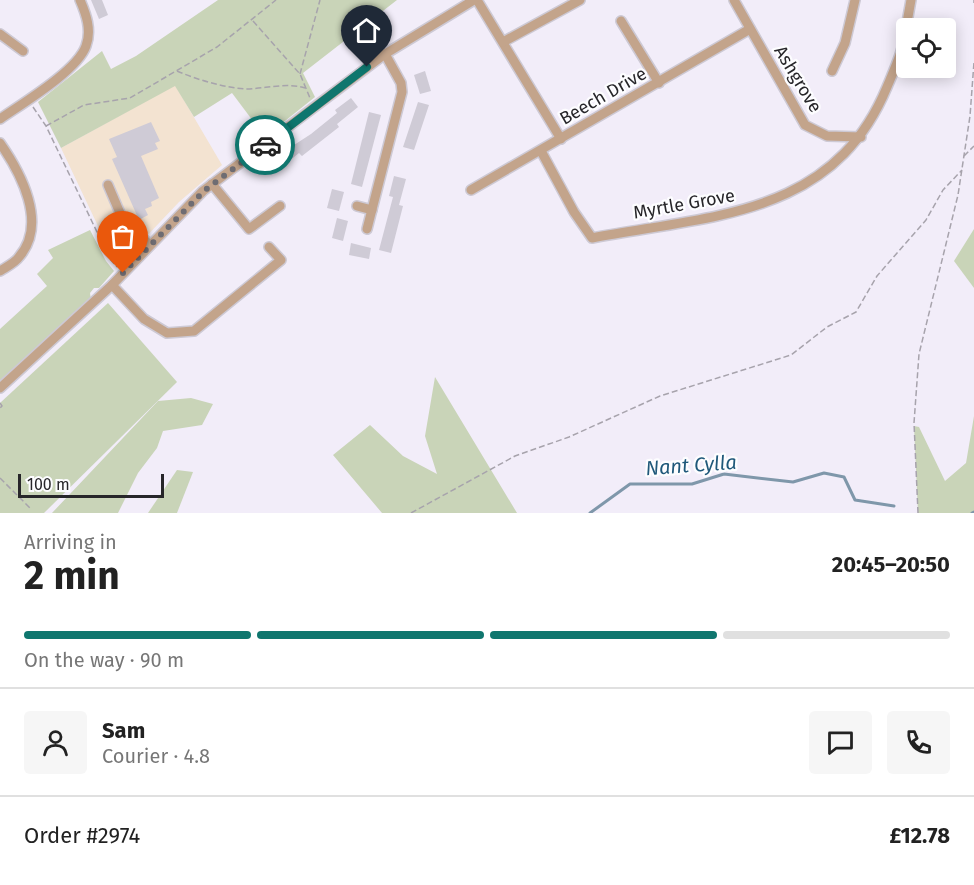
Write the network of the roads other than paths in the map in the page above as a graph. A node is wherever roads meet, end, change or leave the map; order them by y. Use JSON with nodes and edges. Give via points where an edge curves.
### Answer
{"nodes":[{"id":1,"x":80,"y":0,"type":"edge"},
{"id":2,"x":476,"y":0,"type":"edge"},
{"id":3,"x":580,"y":0,"type":"edge"},
{"id":4,"x":734,"y":0,"type":"edge"},
{"id":5,"x":855,"y":0,"type":"edge"},
{"id":6,"x":911,"y":0,"type":"edge"},
{"id":7,"x":908,"y":18,"type":"edge"},
{"id":8,"x":621,"y":21,"type":"dead end"},
{"id":9,"x":750,"y":29,"type":"junction"},
{"id":10,"x":0,"y":34,"type":"edge"},
{"id":11,"x":503,"y":42,"type":"junction"},
{"id":12,"x":23,"y":51,"type":"dead end"},
{"id":13,"x":385,"y":54,"type":"junction"},
{"id":14,"x":896,"y":66,"type":"edge"},
{"id":15,"x":832,"y":71,"type":"dead end"},
{"id":16,"x":659,"y":83,"type":"junction"},
{"id":17,"x":0,"y":119,"type":"edge"},
{"id":18,"x":861,"y":137,"type":"junction"},
{"id":19,"x":561,"y":139,"type":"junction"},
{"id":20,"x":0,"y":143,"type":"edge"},
{"id":21,"x":541,"y":151,"type":"junction"},
{"id":22,"x":212,"y":184,"type":"junction"},
{"id":23,"x":108,"y":185,"type":"dead end"},
{"id":24,"x":471,"y":190,"type":"dead end"},
{"id":25,"x":280,"y":206,"type":"dead end"},
{"id":26,"x":357,"y":206,"type":"dead end"},
{"id":27,"x":372,"y":210,"type":"junction"},
{"id":28,"x":367,"y":229,"type":"dead end"},
{"id":29,"x":150,"y":245,"type":"junction"},
{"id":30,"x":269,"y":247,"type":"dead end"},
{"id":31,"x":0,"y":272,"type":"edge"},
{"id":32,"x":111,"y":285,"type":"junction"},
{"id":33,"x":0,"y":388,"type":"edge"}],
"edges":[{"from":1,"to":17,"type":"street","via":[[88,19],[86,46],[72,65]]},
{"from":2,"to":11,"type":"street"},
{"from":2,"to":13,"type":"street"},
{"from":3,"to":11,"type":"street"},
{"from":4,"to":9,"type":"street","name":"Ashgrove"},
{"from":5,"to":15,"type":"street","via":[[842,51]]},
{"from":6,"to":7,"type":"street"},
{"from":8,"to":16,"type":"street"},
{"from":9,"to":16,"type":"street","name":"Beech Drive"},
{"from":9,"to":18,"type":"street","name":"Ashgrove","via":[[805,125],[827,136]]},
{"from":10,"to":12,"type":"street"},
{"from":11,"to":19,"type":"street"},
{"from":13,"to":22,"type":"street"},
{"from":13,"to":27,"type":"street","via":[[402,82],[402,92]]},
{"from":14,"to":18,"type":"street"},
{"from":16,"to":19,"type":"street","name":"Beech Drive"},
{"from":18,"to":21,"type":"street","name":"Myrtle Grove","via":[[816,179],[785,196],[751,208],[592,238]]},
{"from":19,"to":21,"type":"street","name":"Beech Drive"},
{"from":20,"to":31,"type":"street","via":[[16,166],[27,197],[32,232],[20,257]]},
{"from":21,"to":24,"type":"street","name":"Beech Drive"},
{"from":22,"to":25,"type":"street","via":[[250,229]]},
{"from":22,"to":29,"type":"street"},
{"from":23,"to":29,"type":"street","via":[[123,220]]},
{"from":26,"to":27,"type":"street"},
{"from":27,"to":28,"type":"street"},
{"from":29,"to":32,"type":"street"},
{"from":30,"to":32,"type":"street","via":[[280,260],[194,332],[167,333],[144,319]]},
{"from":32,"to":33,"type":"street"}]}
